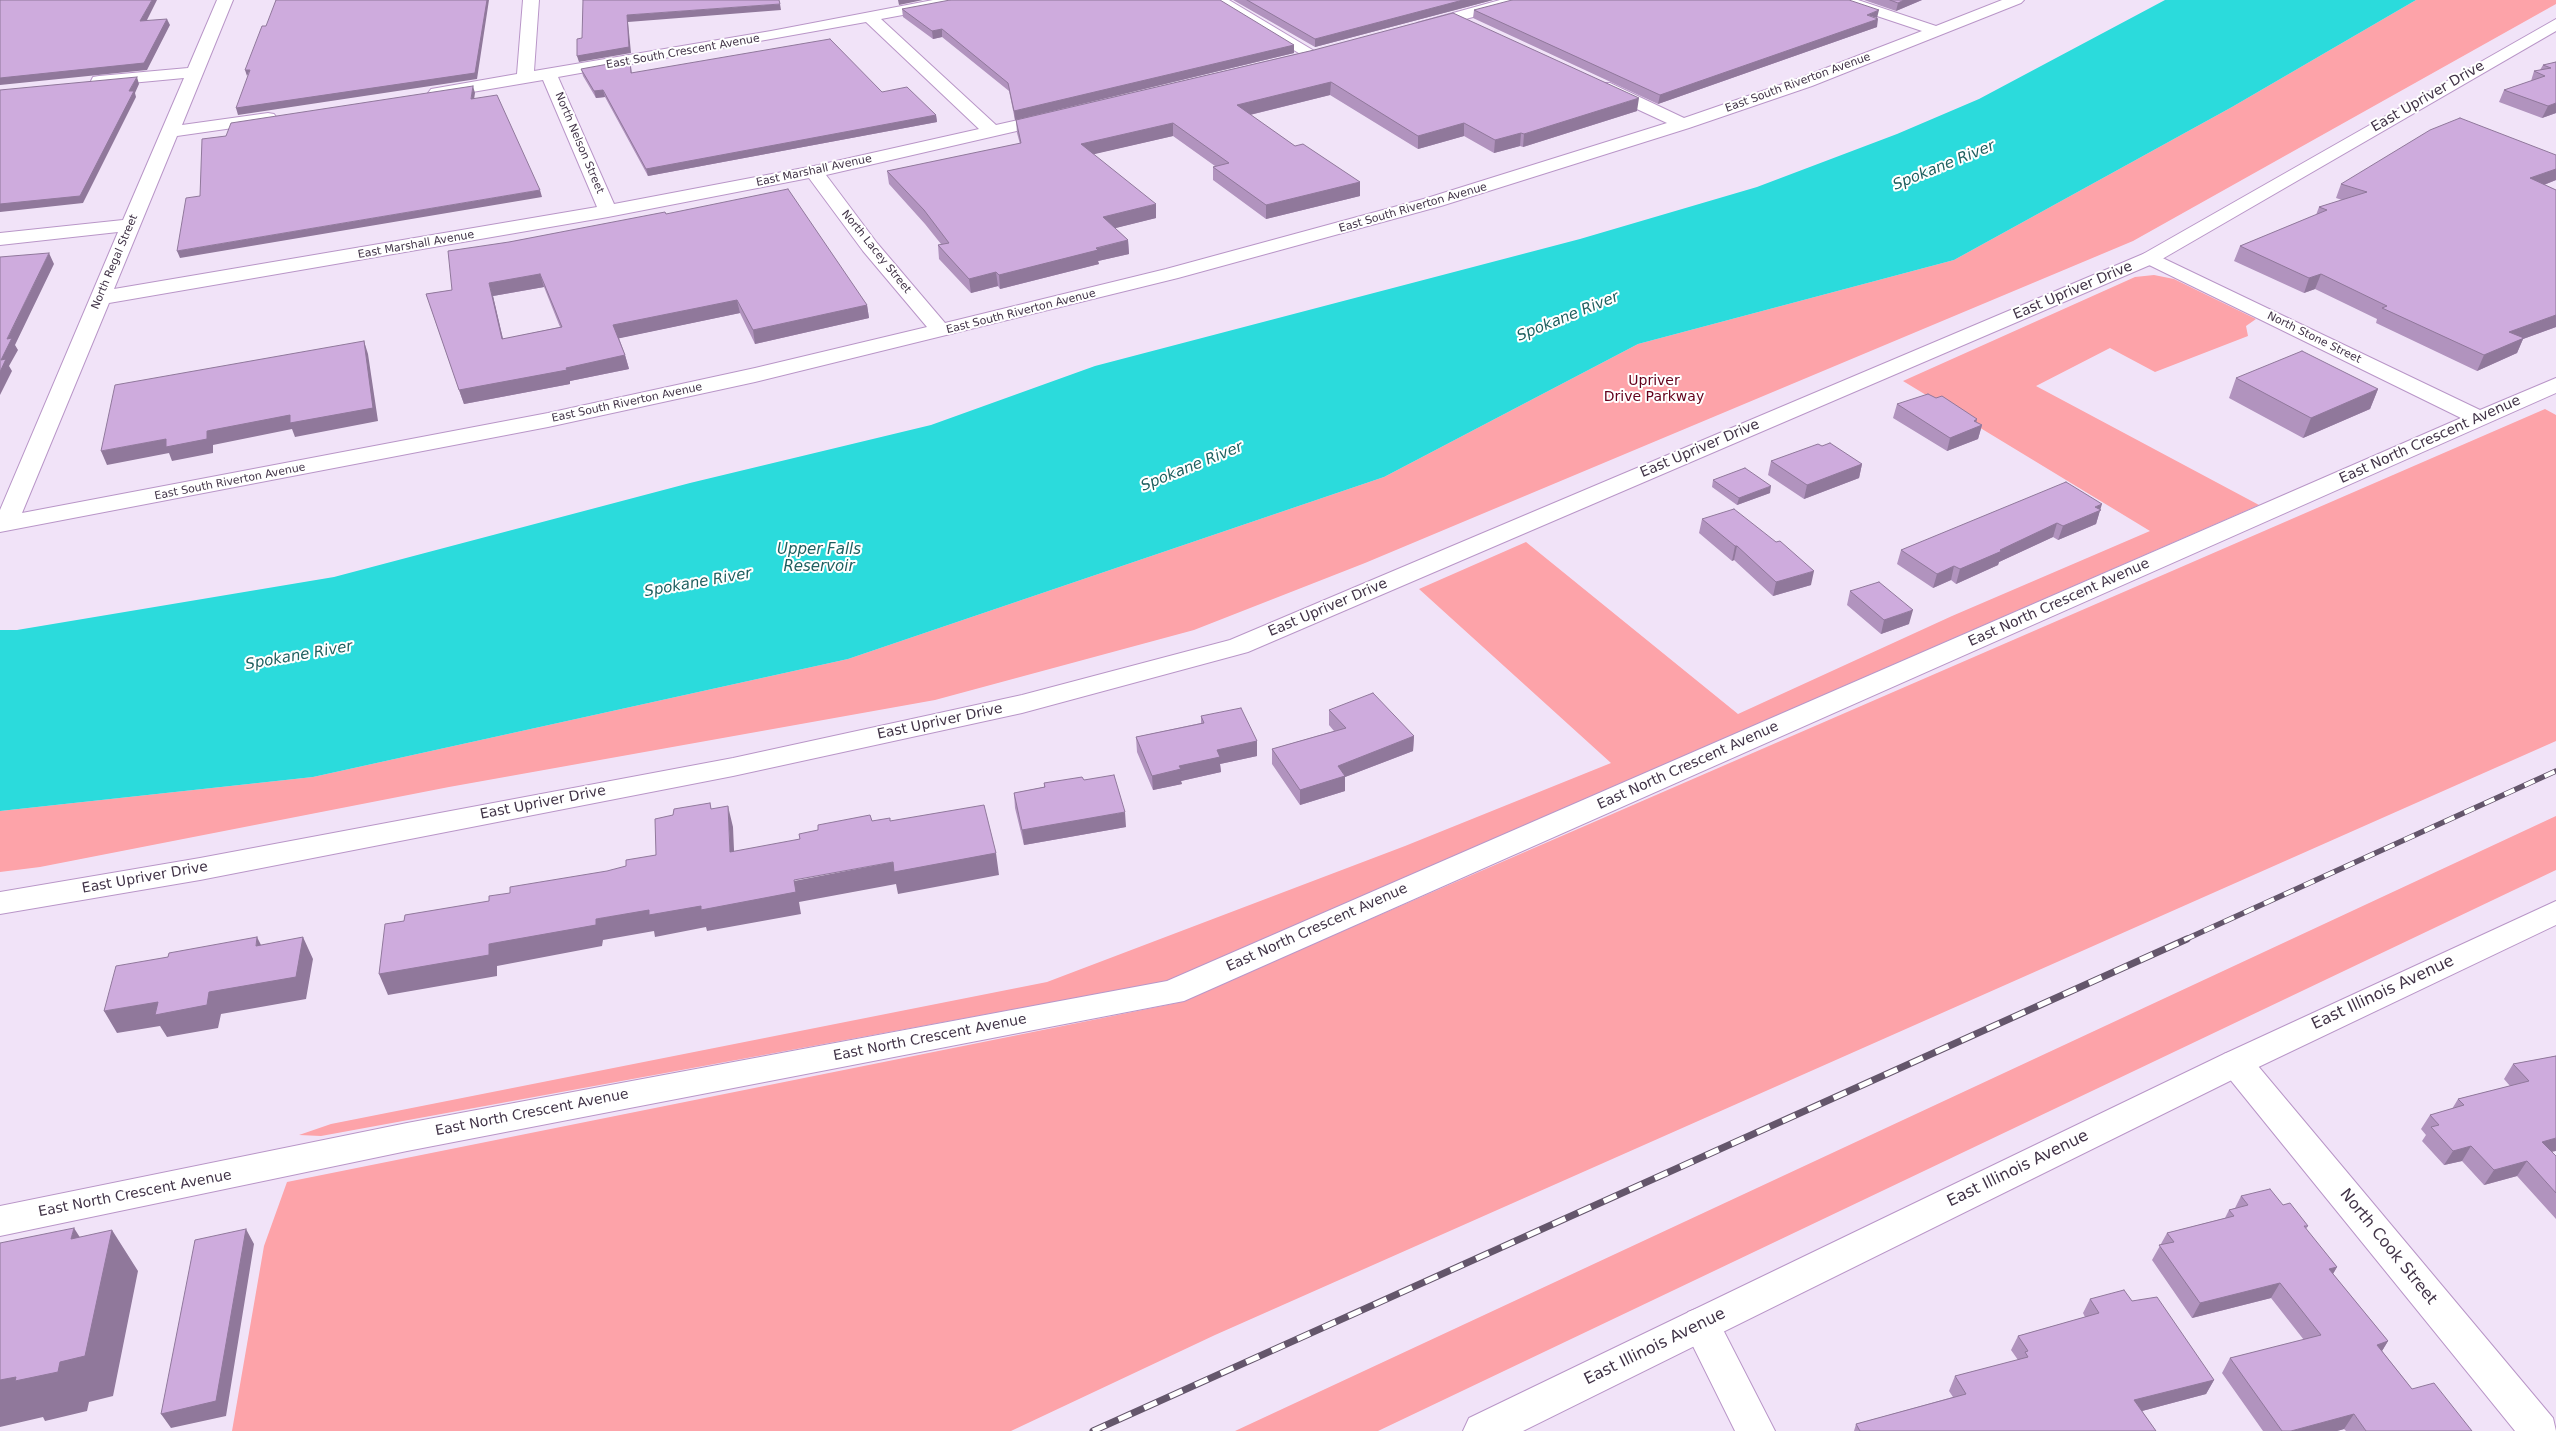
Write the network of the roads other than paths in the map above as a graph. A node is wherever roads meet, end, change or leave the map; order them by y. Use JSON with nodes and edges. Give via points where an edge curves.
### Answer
{"nodes":[{"id":1,"x":225,"y":0,"type":"edge"},
{"id":2,"x":531,"y":0,"type":"edge"},
{"id":3,"x":957,"y":0,"type":"edge"},
{"id":4,"x":1218,"y":0,"type":"edge"},
{"id":5,"x":1518,"y":0,"type":"edge"},
{"id":6,"x":1843,"y":0,"type":"edge"},
{"id":7,"x":2016,"y":0,"type":"edge"},
{"id":8,"x":870,"y":18,"type":"junction"},
{"id":9,"x":1455,"y":18,"type":"junction"},
{"id":10,"x":2556,"y":24,"type":"edge"},
{"id":11,"x":1407,"y":30,"type":"edge"},
{"id":12,"x":1480,"y":30,"type":"edge"},
{"id":13,"x":1938,"y":31,"type":"junction"},
{"id":14,"x":1332,"y":50,"type":"edge"},
{"id":15,"x":1313,"y":55,"type":"junction"},
{"id":16,"x":1284,"y":62,"type":"edge"},
{"id":17,"x":195,"y":72,"type":"junction"},
{"id":18,"x":549,"y":75,"type":"junction"},
{"id":19,"x":525,"y":79,"type":"junction"},
{"id":20,"x":1590,"y":80,"type":"edge"},
{"id":21,"x":78,"y":83,"type":"edge"},
{"id":22,"x":419,"y":95,"type":"edge"},
{"id":23,"x":1071,"y":113,"type":"edge"},
{"id":24,"x":286,"y":116,"type":"edge"},
{"id":25,"x":1683,"y":124,"type":"junction"},
{"id":26,"x":170,"y":132,"type":"junction"},
{"id":27,"x":993,"y":132,"type":"junction"},
{"id":28,"x":814,"y":172,"type":"junction"},
{"id":29,"x":608,"y":211,"type":"junction"},
{"id":30,"x":131,"y":224,"type":"junction"},
{"id":31,"x":0,"y":239,"type":"edge"},
{"id":32,"x":2150,"y":258,"type":"junction"},
{"id":33,"x":100,"y":298,"type":"junction"},
{"id":34,"x":941,"y":331,"type":"junction"},
{"id":35,"x":2556,"y":385,"type":"edge"},
{"id":36,"x":2479,"y":418,"type":"junction"},
{"id":37,"x":3,"y":525,"type":"edge"},
{"id":38,"x":0,"y":903,"type":"edge"},
{"id":39,"x":2556,"y":912,"type":"edge"},
{"id":40,"x":2236,"y":1063,"type":"junction"},
{"id":41,"x":0,"y":1221,"type":"edge"},
{"id":42,"x":1701,"y":1324,"type":"junction"},
{"id":43,"x":1483,"y":1431,"type":"edge"},
{"id":44,"x":1756,"y":1431,"type":"edge"},
{"id":45,"x":2539,"y":1431,"type":"edge"}],
"edges":[{"from":1,"to":17,"type":"street","name":"North Regal Street"},
{"from":2,"to":19,"type":"street"},
{"from":3,"to":8,"type":"street","name":"East South Crescent Avenue"},
{"from":4,"to":15,"type":"street"},
{"from":5,"to":9,"type":"street"},
{"from":6,"to":13,"type":"street"},
{"from":7,"to":13,"type":"street","name":"East South Riverton Avenue"},
{"from":8,"to":18,"type":"street","name":"East South Crescent Avenue","via":[[842,15]]},
{"from":8,"to":27,"type":"street"},
{"from":9,"to":11,"type":"street"},
{"from":9,"to":12,"type":"street"},
{"from":10,"to":32,"type":"street","name":"East Upriver Drive"},
{"from":13,"to":25,"type":"street","name":"East South Riverton Avenue","via":[[1806,82]]},
{"from":14,"to":15,"type":"street"},
{"from":15,"to":16,"type":"street"},
{"from":17,"to":21,"type":"street"},
{"from":17,"to":26,"type":"street","name":"North Regal Street"},
{"from":18,"to":19,"type":"street","name":"East South Crescent Avenue"},
{"from":18,"to":29,"type":"street","name":"North Nelson Street"},
{"from":19,"to":22,"type":"street","name":"East South Crescent Avenue"},
{"from":20,"to":25,"type":"street"},
{"from":23,"to":27,"type":"street","name":"East Marshall Avenue"},
{"from":24,"to":26,"type":"street"},
{"from":25,"to":34,"type":"street","name":"East South Riverton Avenue","via":[[1510,180],[1345,228]]},
{"from":26,"to":30,"type":"street","name":"North Regal Street"},
{"from":27,"to":28,"type":"street","name":"East Marshall Avenue"},
{"from":28,"to":29,"type":"street","name":"East Marshall Avenue"},
{"from":28,"to":34,"type":"street","name":"North Lacey Street","via":[[870,247]]},
{"from":29,"to":33,"type":"street","name":"East Marshall Avenue"},
{"from":30,"to":31,"type":"street"},
{"from":30,"to":33,"type":"street","name":"North Regal Street"},
{"from":32,"to":36,"type":"street","name":"North Stone Street"},
{"from":32,"to":38,"type":"street","name":"East Upriver Drive","via":[[1239,646],[1022,704],[733,767],[200,869]]},
{"from":33,"to":37,"type":"street","name":"North Regal Street"},
{"from":34,"to":37,"type":"street","name":"East South Riverton Avenue","via":[[548,420]]},
{"from":35,"to":36,"type":"street","name":"East North Crescent Avenue"},
{"from":36,"to":41,"type":"street","name":"East North Crescent Avenue","via":[[1173,992],[407,1137]]},
{"from":39,"to":40,"type":"street","name":"East Illinois Avenue"},
{"from":40,"to":42,"type":"street","name":"East Illinois Avenue"},
{"from":40,"to":45,"type":"street","name":"North Cook Street"},
{"from":42,"to":43,"type":"street","name":"East Illinois Avenue"},
{"from":42,"to":44,"type":"street"}]}
